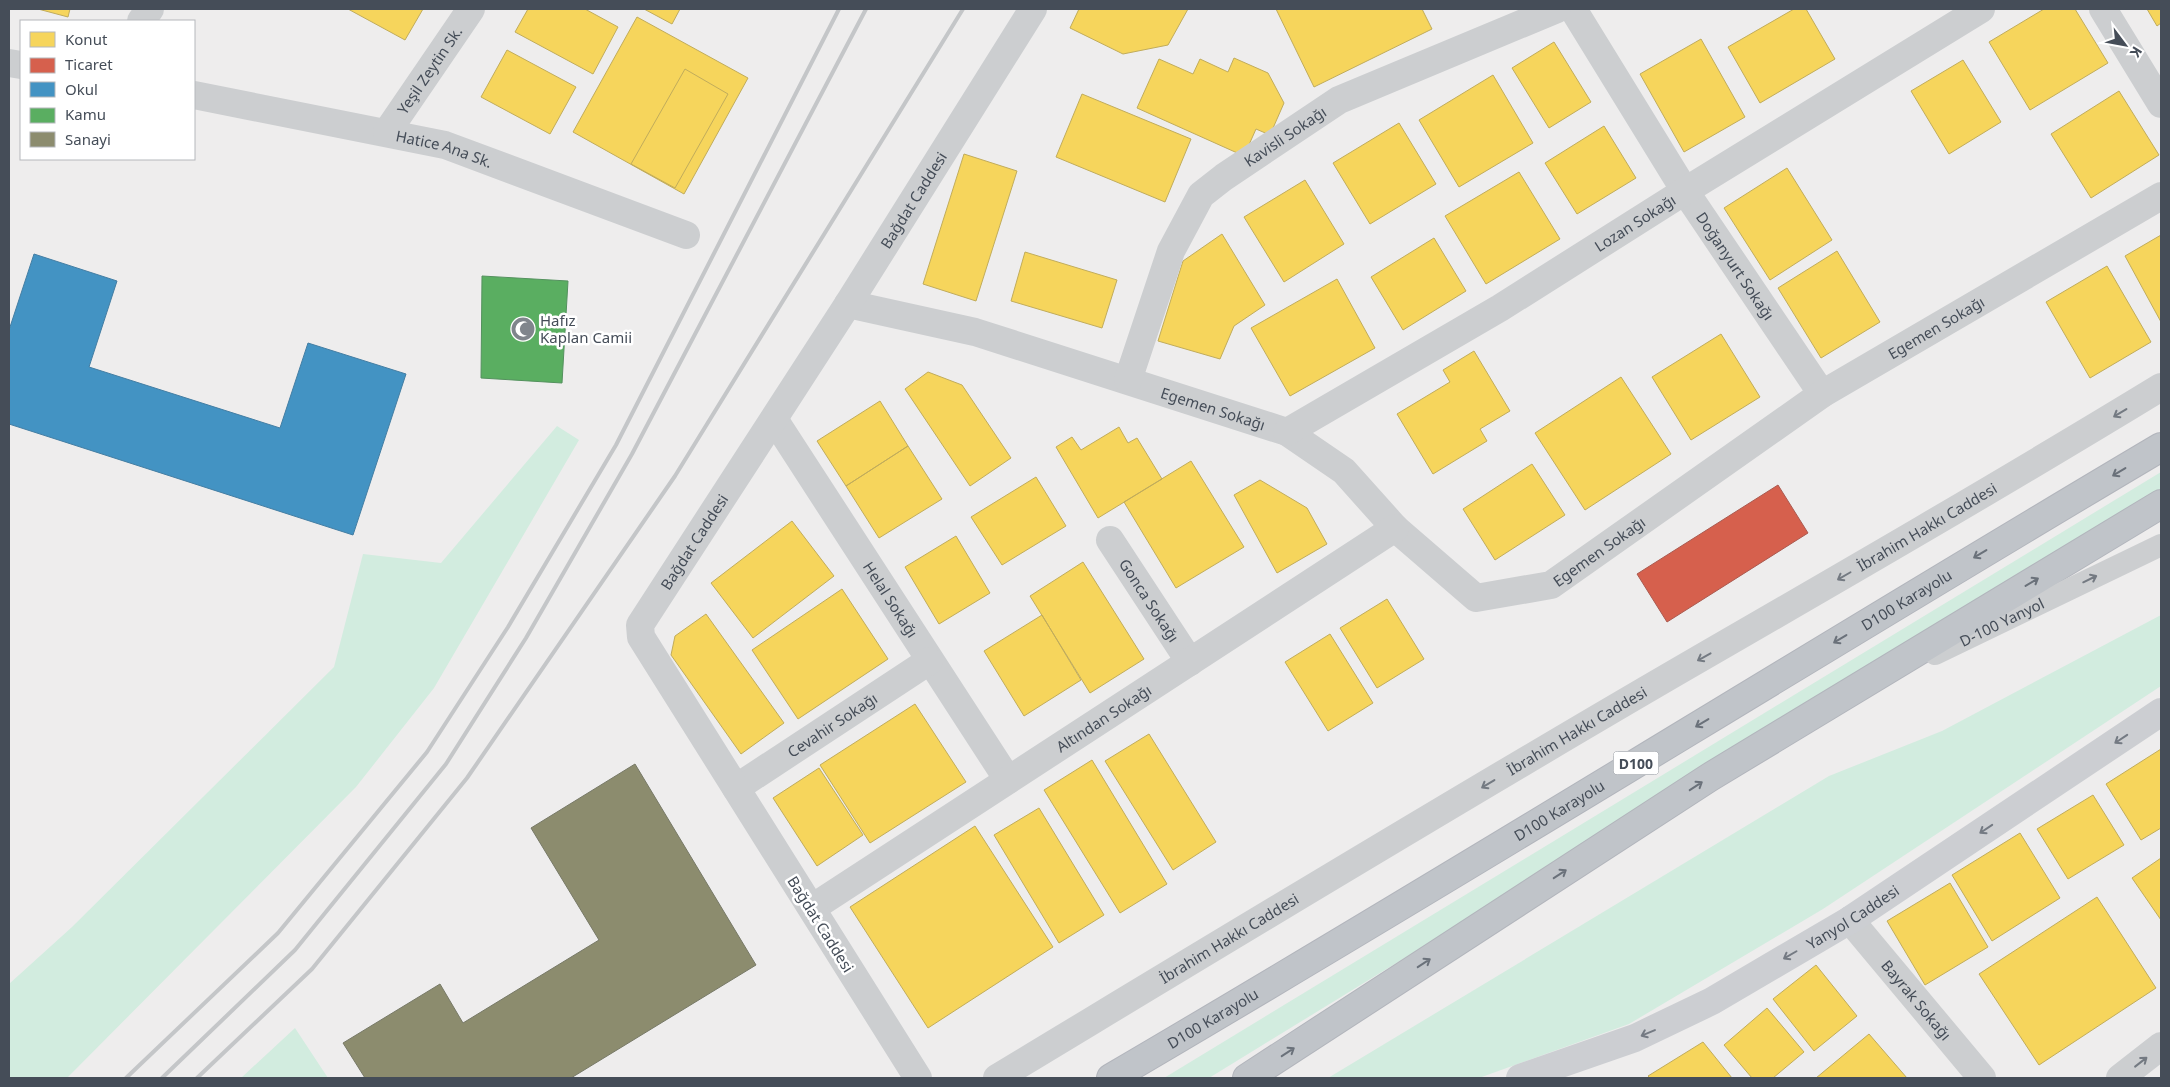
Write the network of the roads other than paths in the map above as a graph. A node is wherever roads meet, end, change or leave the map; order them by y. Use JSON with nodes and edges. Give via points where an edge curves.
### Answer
{"nodes":[{"id":1,"x":150,"y":9,"type":"edge"},
{"id":2,"x":471,"y":9,"type":"edge"},
{"id":3,"x":1033,"y":9,"type":"edge"},
{"id":4,"x":1557,"y":9,"type":"edge"},
{"id":5,"x":1573,"y":9,"type":"edge"},
{"id":6,"x":1982,"y":9,"type":"edge"},
{"id":7,"x":2103,"y":9,"type":"edge"},
{"id":8,"x":142,"y":20,"type":"edge"},
{"id":9,"x":195,"y":95,"type":"edge"},
{"id":10,"x":2161,"y":104,"type":"edge"},
{"id":11,"x":386,"y":132,"type":"junction"},
{"id":12,"x":1685,"y":191,"type":"junction"},
{"id":13,"x":2161,"y":196,"type":"edge"},
{"id":14,"x":686,"y":235,"type":"dead end"},
{"id":15,"x":848,"y":304,"type":"junction"},
{"id":16,"x":1128,"y":380,"type":"junction"},
{"id":17,"x":2161,"y":388,"type":"edge"},
{"id":18,"x":1822,"y":394,"type":"junction"},
{"id":19,"x":774,"y":419,"type":"junction"},
{"id":20,"x":1288,"y":432,"type":"junction"},
{"id":21,"x":2161,"y":447,"type":"edge"},
{"id":22,"x":2161,"y":504,"type":"edge"},
{"id":23,"x":1395,"y":528,"type":"junction"},
{"id":24,"x":1110,"y":540,"type":"dead end"},
{"id":25,"x":2161,"y":544,"type":"edge"},
{"id":26,"x":929,"y":661,"type":"junction"},
{"id":27,"x":1190,"y":662,"type":"junction"},
{"id":28,"x":1841,"y":699,"type":"junction"},
{"id":29,"x":2161,"y":712,"type":"edge"},
{"id":30,"x":1008,"y":780,"type":"junction"},
{"id":31,"x":736,"y":788,"type":"junction"},
{"id":32,"x":812,"y":908,"type":"junction"},
{"id":33,"x":1850,"y":920,"type":"junction"},
{"id":34,"x":2161,"y":1046,"type":"edge"},
{"id":35,"x":918,"y":1078,"type":"edge"},
{"id":36,"x":997,"y":1078,"type":"edge"},
{"id":37,"x":1110,"y":1078,"type":"edge"},
{"id":38,"x":1247,"y":1078,"type":"edge"},
{"id":39,"x":1520,"y":1078,"type":"edge"},
{"id":40,"x":1982,"y":1078,"type":"edge"},
{"id":41,"x":2120,"y":1078,"type":"edge"}],
"edges":[{"from":1,"to":8,"type":"street"},
{"from":2,"to":11,"type":"street","name":"Yeşil Zeytin Sk."},
{"from":3,"to":15,"type":"street","name":"Bağdat Caddesi"},
{"from":4,"to":16,"type":"street","name":"Kavisli Sokağı","via":[[1339,100],[1201,195],[1171,251]]},
{"from":5,"to":12,"type":"street","name":"Doğanyurt Sokağı"},
{"from":6,"to":12,"type":"street","name":"Lozan Sokağı"},
{"from":7,"to":10,"type":"street"},
{"from":9,"to":11,"type":"street","name":"Hatice Ana Sk."},
{"from":11,"to":14,"type":"street","name":"Hatice Ana Sk.","via":[[446,145]]},
{"from":12,"to":18,"type":"street","name":"Doğanyurt Sokağı"},
{"from":12,"to":20,"type":"street","name":"Lozan Sokağı","via":[[1500,308]]},
{"from":13,"to":18,"type":"street","name":"Egemen Sokağı"},
{"from":15,"to":16,"type":"street","name":"Egemen Sokağı","via":[[975,332]]},
{"from":15,"to":19,"type":"street","name":"Bağdat Caddesi"},
{"from":16,"to":20,"type":"street","name":"Egemen Sokağı"},
{"from":17,"to":36,"type":"street","name":"İbrahim Hakkı Caddesi","one_way":true,"via":[[2018,475],[1680,670]]},
{"from":18,"to":23,"type":"street","name":"Egemen Sokağı","via":[[1551,585],[1476,598]]},
{"from":19,"to":26,"type":"street","name":"Helal Sokağı"},
{"from":19,"to":31,"type":"street","name":"Bağdat Caddesi","via":[[640,625],[641,637]]},
{"from":20,"to":23,"type":"street","name":"Egemen Sokağı","via":[[1344,471]]},
{"from":21,"to":37,"type":"highway","name":"D100 Karayolu","number":"D100","one_way":true,"via":[[1944,575],[1382,918]]},
{"from":28,"to":22,"type":"highway","one_way":true},
{"from":23,"to":27,"type":"street","name":"Altından Sokağı"},
{"from":24,"to":27,"type":"street","name":"Gonca Sokağı"},
{"from":28,"to":25,"type":"lane","name":"D-100 Yanyol","one_way":true},
{"from":26,"to":30,"type":"street","name":"Helal Sokağı"},
{"from":26,"to":31,"type":"street","name":"Cevahir Sokağı"},
{"from":27,"to":30,"type":"street","name":"Altından Sokağı"},
{"from":38,"to":28,"type":"highway","one_way":true,"via":[[1710,777]]},
{"from":29,"to":33,"type":"main road","name":"Yanyol Caddesi","one_way":true},
{"from":30,"to":32,"type":"street","name":"Altından Sokağı"},
{"from":31,"to":32,"type":"street","name":"Bağdat Caddesi"},
{"from":32,"to":35,"type":"street","name":"Bağdat Caddesi"},
{"from":33,"to":39,"type":"main road","name":"Yanyol Caddesi","one_way":true,"via":[[1671,1023]]},
{"from":33,"to":40,"type":"street","name":"Bayrak Sokağı"},
{"from":41,"to":34,"type":"street","one_way":true}]}
